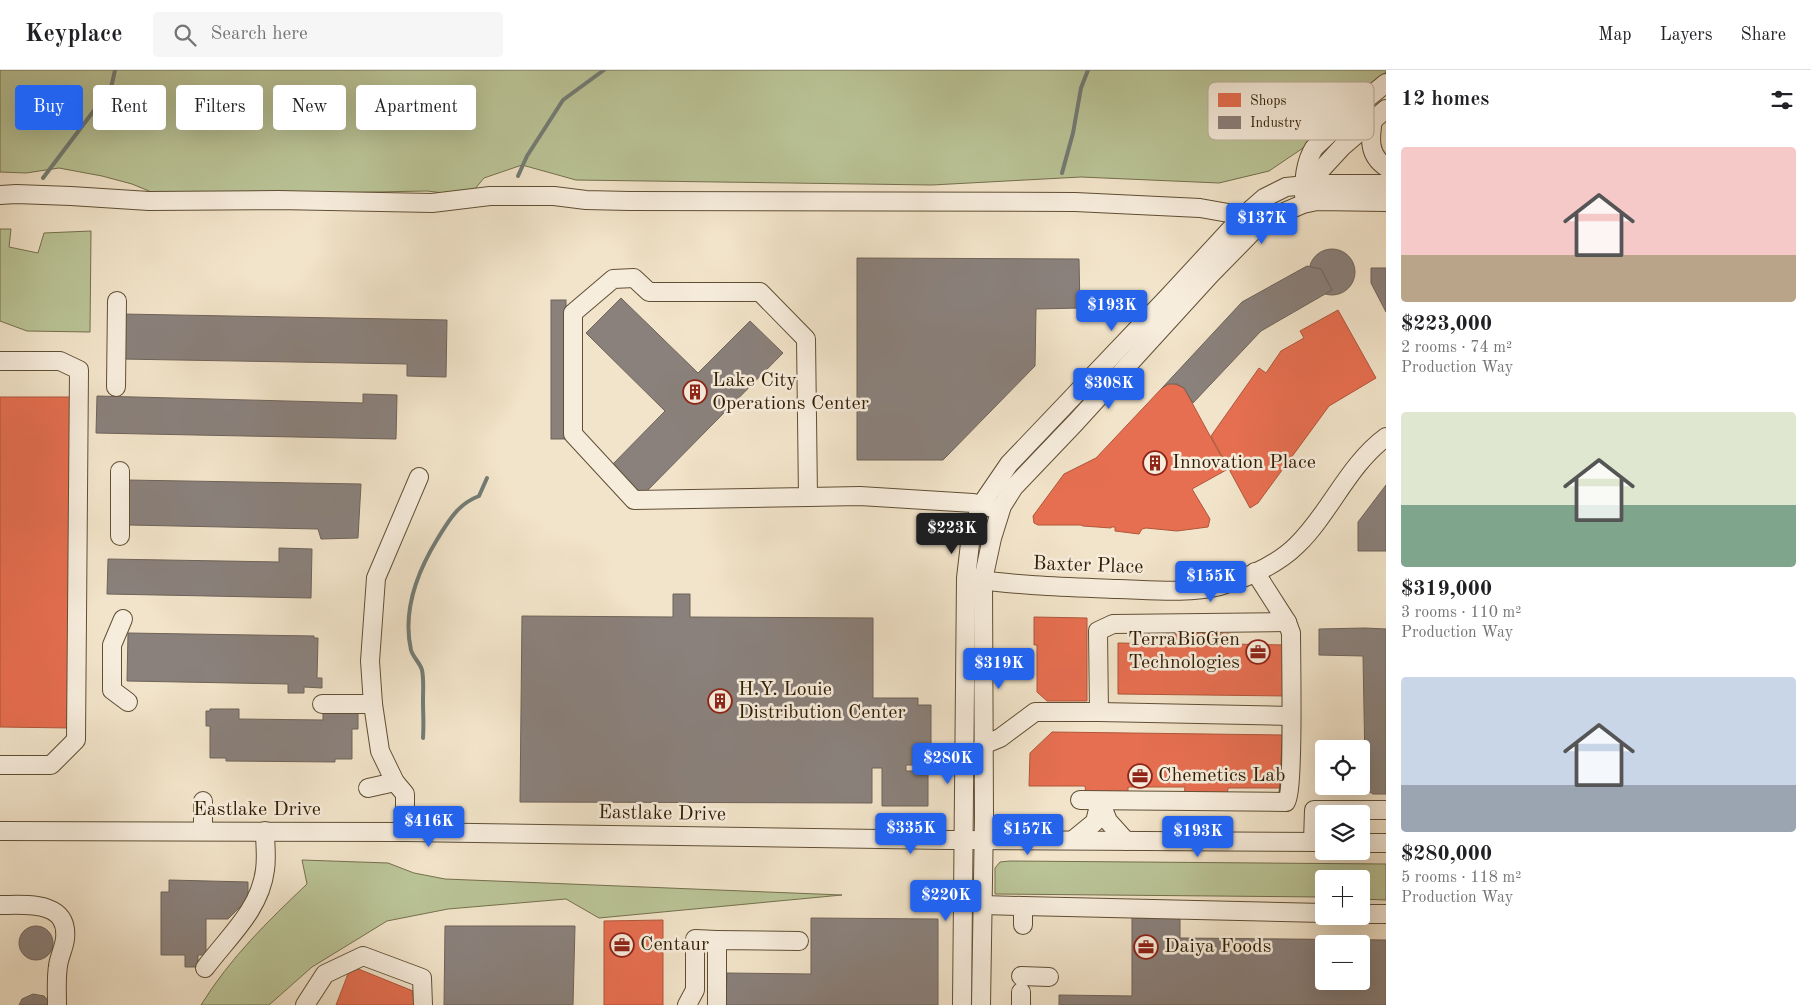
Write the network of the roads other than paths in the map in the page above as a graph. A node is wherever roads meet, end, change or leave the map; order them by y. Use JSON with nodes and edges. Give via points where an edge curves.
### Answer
{"nodes":[{"id":1,"x":1386,"y":83,"type":"edge"},
{"id":2,"x":1374,"y":93,"type":"edge"},
{"id":3,"x":1379,"y":114,"type":"edge"},
{"id":4,"x":1374,"y":126,"type":"edge"},
{"id":5,"x":1323,"y":140,"type":"edge"},
{"id":6,"x":1350,"y":140,"type":"edge"},
{"id":7,"x":1371,"y":140,"type":"edge"},
{"id":8,"x":1386,"y":167,"type":"edge"},
{"id":9,"x":1386,"y":184,"type":"edge"},
{"id":10,"x":1310,"y":193,"type":"junction"},
{"id":11,"x":0,"y":196,"type":"edge"},
{"id":12,"x":1386,"y":202,"type":"edge"},
{"id":13,"x":1240,"y":219,"type":"junction"},
{"id":14,"x":117,"y":301,"type":"dead end"},
{"id":15,"x":0,"y":361,"type":"edge"},
{"id":16,"x":116,"y":386,"type":"dead end"},
{"id":17,"x":1386,"y":437,"type":"edge"},
{"id":18,"x":120,"y":471,"type":"dead end"},
{"id":19,"x":419,"y":477,"type":"dead end"},
{"id":20,"x":808,"y":497,"type":"junction"},
{"id":21,"x":981,"y":505,"type":"junction"},
{"id":22,"x":1000,"y":510,"type":"junction"},
{"id":23,"x":120,"y":536,"type":"dead end"},
{"id":24,"x":1255,"y":572,"type":"junction"},
{"id":25,"x":966,"y":578,"type":"junction"},
{"id":26,"x":984,"y":580,"type":"junction"},
{"id":27,"x":123,"y":619,"type":"dead end"},
{"id":28,"x":1287,"y":622,"type":"junction"},
{"id":29,"x":128,"y":702,"type":"dead end"},
{"id":30,"x":322,"y":704,"type":"dead end"},
{"id":31,"x":373,"y":704,"type":"junction"},
{"id":32,"x":1099,"y":712,"type":"junction"},
{"id":33,"x":1291,"y":716,"type":"junction"},
{"id":34,"x":983,"y":744,"type":"junction"},
{"id":35,"x":0,"y":765,"type":"edge"},
{"id":36,"x":394,"y":782,"type":"junction"},
{"id":37,"x":368,"y":788,"type":"dead end"},
{"id":38,"x":1080,"y":800,"type":"dead end"},
{"id":39,"x":1100,"y":800,"type":"junction"},
{"id":40,"x":203,"y":801,"type":"dead end"},
{"id":41,"x":1370,"y":810,"type":"edge"},
{"id":42,"x":1386,"y":810,"type":"edge"},
{"id":43,"x":0,"y":830,"type":"edge"},
{"id":44,"x":203,"y":831,"type":"junction"},
{"id":45,"x":265,"y":831,"type":"junction"},
{"id":46,"x":405,"y":832,"type":"junction"},
{"id":47,"x":963,"y":839,"type":"junction"},
{"id":48,"x":983,"y":840,"type":"junction"},
{"id":49,"x":1073,"y":840,"type":"junction"},
{"id":50,"x":1126,"y":841,"type":"junction"},
{"id":51,"x":1315,"y":842,"type":"edge"},
{"id":52,"x":1370,"y":843,"type":"edge"},
{"id":53,"x":1386,"y":843,"type":"edge"},
{"id":54,"x":0,"y":905,"type":"edge"},
{"id":55,"x":982,"y":905,"type":"junction"},
{"id":56,"x":1023,"y":906,"type":"junction"},
{"id":57,"x":1315,"y":913,"type":"edge"},
{"id":58,"x":1370,"y":914,"type":"edge"},
{"id":59,"x":1386,"y":914,"type":"edge"},
{"id":60,"x":1022,"y":925,"type":"dead end"},
{"id":61,"x":717,"y":940,"type":"junction"},
{"id":62,"x":798,"y":941,"type":"dead end"},
{"id":63,"x":205,"y":968,"type":"dead end"},
{"id":64,"x":1049,"y":977,"type":"dead end"},
{"id":65,"x":1021,"y":991,"type":"edge"},
{"id":66,"x":57,"y":1005,"type":"edge"},
{"id":67,"x":305,"y":1005,"type":"edge"},
{"id":68,"x":423,"y":1005,"type":"edge"},
{"id":69,"x":687,"y":1005,"type":"edge"},
{"id":70,"x":717,"y":1005,"type":"edge"},
{"id":71,"x":962,"y":1005,"type":"edge"},
{"id":72,"x":981,"y":1005,"type":"edge"}],
"edges":[{"from":1,"to":2,"type":"street"},
{"from":3,"to":4,"type":"street"},
{"from":5,"to":10,"type":"street","via":[[1314,148],[1306,168]]},
{"from":6,"to":10,"type":"street","via":[[1318,173]]},
{"from":7,"to":8,"type":"street","via":[[1372,152]]},
{"from":9,"to":10,"type":"street"},
{"from":10,"to":12,"type":"street"},
{"from":10,"to":13,"type":"street","via":[[1286,187],[1264,198]]},
{"from":10,"to":22,"type":"street","via":[[1263,221],[1211,274],[1014,488]]},
{"from":11,"to":13,"type":"street","via":[[16,194],[148,201],[432,203],[490,196],[629,201],[1075,202],[1200,208],[1234,214]]},
{"from":13,"to":21,"type":"street","via":[[1009,464]]},
{"from":14,"to":16,"type":"street"},
{"from":15,"to":35,"type":"street","via":[[60,361],[79,370],[76,740],[51,765]]},
{"from":17,"to":24,"type":"street","name":"Baxter Place","via":[[1368,453],[1297,546],[1276,562]]},
{"from":18,"to":23,"type":"street"},
{"from":19,"to":31,"type":"street","via":[[376,578],[370,661]]},
{"from":20,"to":20,"type":"street","via":[[806,339],[760,292],[649,292],[634,278],[613,279],[573,313],[573,434],[634,500]]},
{"from":20,"to":21,"type":"street","via":[[860,496]]},
{"from":21,"to":22,"type":"street"},
{"from":21,"to":25,"type":"street","via":[[971,536]]},
{"from":22,"to":26,"type":"street"},
{"from":24,"to":26,"type":"street","name":"Baxter Place","via":[[1219,586],[1168,591]]},
{"from":24,"to":28,"type":"street"},
{"from":25,"to":26,"type":"street","name":"Baxter Place"},
{"from":25,"to":47,"type":"street"},
{"from":26,"to":34,"type":"street"},
{"from":27,"to":29,"type":"street","via":[[112,645],[112,690]]},
{"from":28,"to":32,"type":"street","via":[[1113,624],[1098,631]]},
{"from":28,"to":33,"type":"street","via":[[1291,632]]},
{"from":30,"to":31,"type":"street"},
{"from":31,"to":36,"type":"street","via":[[380,751]]},
{"from":32,"to":33,"type":"street"},
{"from":32,"to":34,"type":"street","via":[[1035,712],[1000,738]]},
{"from":33,"to":39,"type":"street","via":[[1290,786],[1286,802]]},
{"from":34,"to":48,"type":"street"},
{"from":36,"to":37,"type":"street"},
{"from":36,"to":46,"type":"street","via":[[405,794]]},
{"from":38,"to":39,"type":"street"},
{"from":39,"to":49,"type":"street","via":[[1095,822]]},
{"from":39,"to":50,"type":"street","via":[[1108,821]]},
{"from":40,"to":44,"type":"street"},
{"from":41,"to":42,"type":"street"},
{"from":43,"to":44,"type":"street","name":"Eastlake Drive"},
{"from":44,"to":45,"type":"street","name":"Eastlake Drive"},
{"from":45,"to":46,"type":"street","name":"Eastlake Drive"},
{"from":45,"to":63,"type":"street","via":[[266,870],[260,893],[251,911]]},
{"from":46,"to":47,"type":"street","name":"Eastlake Drive"},
{"from":47,"to":48,"type":"street","name":"Eastlake Drive"},
{"from":47,"to":71,"type":"street"},
{"from":48,"to":49,"type":"street","name":"Eastlake Drive"},
{"from":48,"to":55,"type":"street"},
{"from":49,"to":50,"type":"street","name":"Eastlake Drive"},
{"from":50,"to":51,"type":"street","name":"Eastlake Drive"},
{"from":52,"to":53,"type":"street"},
{"from":54,"to":66,"type":"street","via":[[41,906],[58,914],[65,937],[58,963]]},
{"from":55,"to":56,"type":"street"},
{"from":55,"to":72,"type":"street"},
{"from":56,"to":57,"type":"street"},
{"from":56,"to":60,"type":"street"},
{"from":58,"to":59,"type":"street"},
{"from":61,"to":62,"type":"street"},
{"from":61,"to":69,"type":"street","via":[[695,939],[695,990]]},
{"from":61,"to":70,"type":"street"},
{"from":64,"to":65,"type":"street"},
{"from":67,"to":68,"type":"street","via":[[325,974],[363,956],[422,978]]}]}
